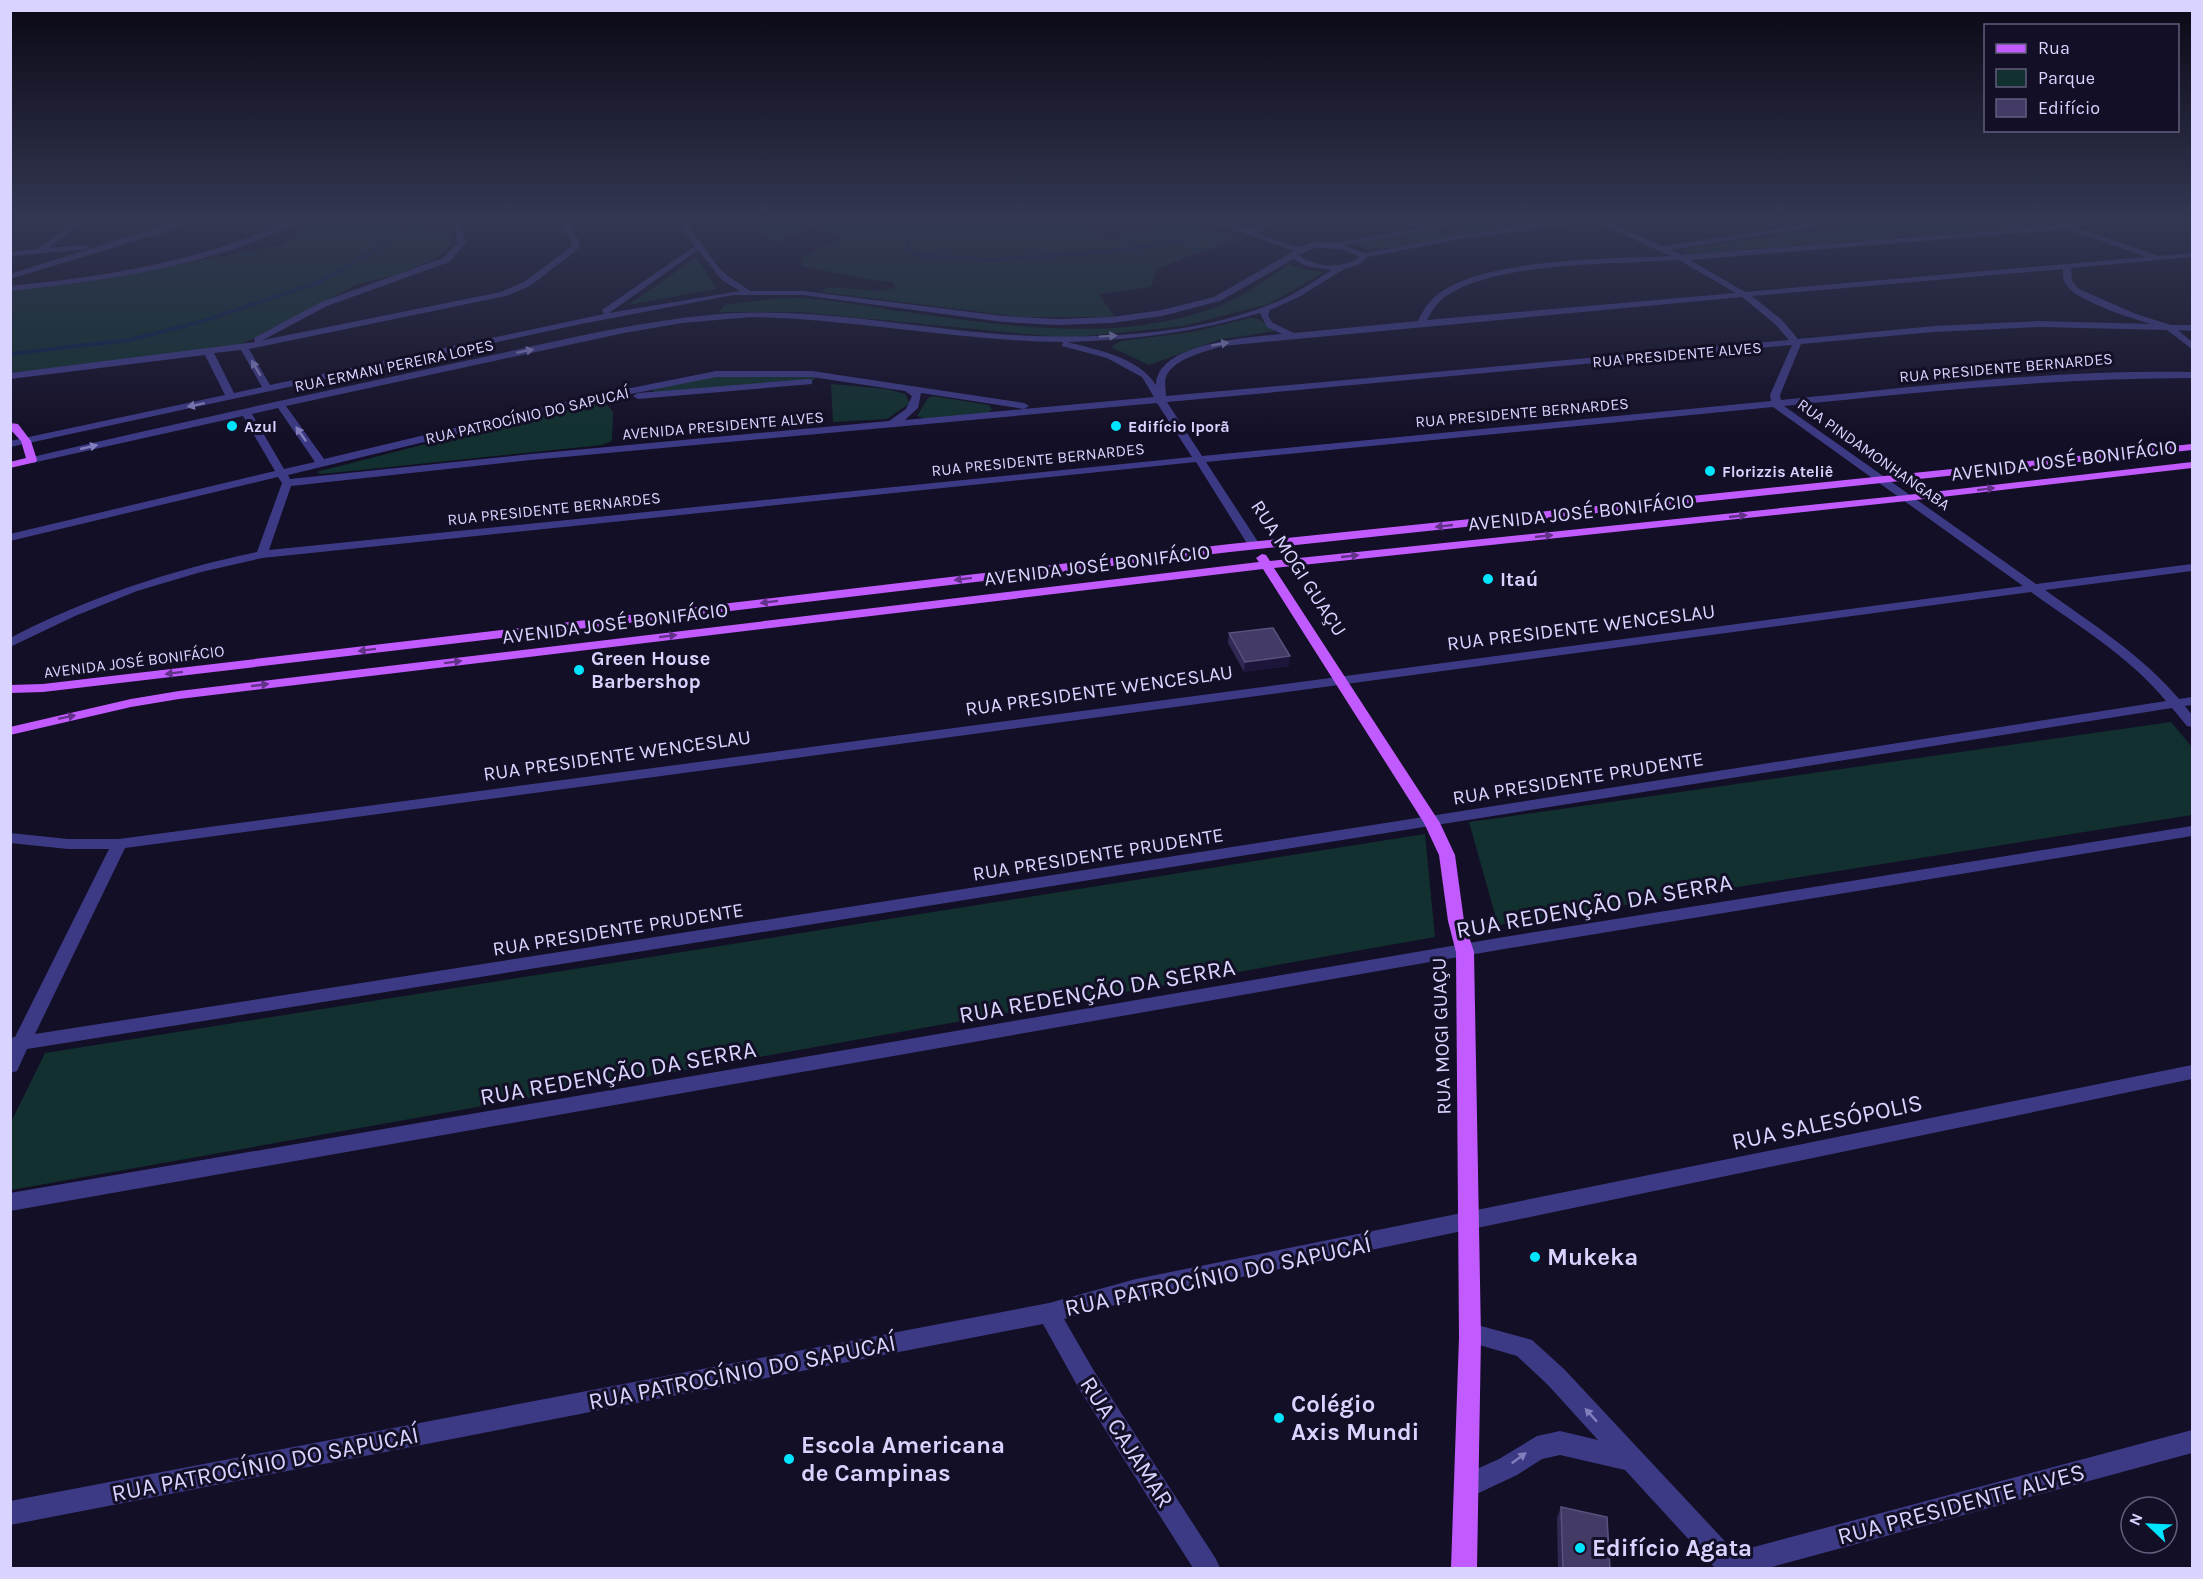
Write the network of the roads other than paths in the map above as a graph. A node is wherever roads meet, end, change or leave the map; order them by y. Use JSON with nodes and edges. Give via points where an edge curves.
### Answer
{"nodes":[{"id":1,"x":358,"y":292,"type":"edge"},
{"id":2,"x":508,"y":292,"type":"edge"},
{"id":3,"x":636,"y":292,"type":"edge"},
{"id":4,"x":746,"y":292,"type":"edge"},
{"id":5,"x":769,"y":292,"type":"edge"},
{"id":6,"x":1230,"y":292,"type":"edge"},
{"id":7,"x":1299,"y":292,"type":"edge"},
{"id":8,"x":1450,"y":292,"type":"edge"},
{"id":9,"x":1738,"y":292,"type":"edge"},
{"id":10,"x":1792,"y":292,"type":"edge"},
{"id":11,"x":2078,"y":292,"type":"edge"},
{"id":12,"x":803,"y":293,"type":"junction"},
{"id":13,"x":1746,"y":296,"type":"junction"},
{"id":14,"x":1266,"y":309,"type":"junction"},
{"id":15,"x":715,"y":317,"type":"junction"},
{"id":16,"x":581,"y":321,"type":"junction"},
{"id":17,"x":1421,"y":322,"type":"junction"},
{"id":18,"x":2169,"y":327,"type":"junction"},
{"id":19,"x":2193,"y":328,"type":"edge"},
{"id":20,"x":1291,"y":335,"type":"junction"},
{"id":21,"x":1038,"y":339,"type":"junction"},
{"id":22,"x":1797,"y":343,"type":"junction"},
{"id":23,"x":2193,"y":346,"type":"edge"},
{"id":24,"x":244,"y":347,"type":"junction"},
{"id":25,"x":209,"y":353,"type":"junction"},
{"id":26,"x":1135,"y":368,"type":"junction"},
{"id":27,"x":1167,"y":368,"type":"junction"},
{"id":28,"x":2193,"y":375,"type":"edge"},
{"id":29,"x":10,"y":376,"type":"edge"},
{"id":30,"x":842,"y":379,"type":"junction"},
{"id":31,"x":907,"y":388,"type":"junction"},
{"id":32,"x":268,"y":389,"type":"junction"},
{"id":33,"x":232,"y":398,"type":"junction"},
{"id":34,"x":581,"y":401,"type":"junction"},
{"id":35,"x":1161,"y":401,"type":"junction"},
{"id":36,"x":281,"y":405,"type":"junction"},
{"id":37,"x":1777,"y":405,"type":"junction"},
{"id":38,"x":1052,"y":409,"type":"junction"},
{"id":39,"x":246,"y":412,"type":"junction"},
{"id":40,"x":889,"y":425,"type":"junction"},
{"id":41,"x":10,"y":426,"type":"edge"},
{"id":42,"x":26,"y":441,"type":"junction"},
{"id":43,"x":10,"y":444,"type":"edge"},
{"id":44,"x":2193,"y":447,"type":"edge"},
{"id":45,"x":1199,"y":459,"type":"junction"},
{"id":46,"x":32,"y":460,"type":"junction"},
{"id":47,"x":322,"y":464,"type":"junction"},
{"id":48,"x":10,"y":465,"type":"edge"},
{"id":49,"x":2193,"y":465,"type":"edge"},
{"id":50,"x":284,"y":479,"type":"junction"},
{"id":51,"x":1881,"y":482,"type":"junction"},
{"id":52,"x":1907,"y":498,"type":"junction"},
{"id":53,"x":10,"y":538,"type":"edge"},
{"id":54,"x":1254,"y":545,"type":"junction"},
{"id":55,"x":262,"y":554,"type":"junction"},
{"id":56,"x":1266,"y":565,"type":"junction"},
{"id":57,"x":2193,"y":567,"type":"edge"},
{"id":58,"x":2038,"y":589,"type":"junction"},
{"id":59,"x":10,"y":643,"type":"edge"},
{"id":60,"x":1340,"y":679,"type":"junction"},
{"id":61,"x":10,"y":689,"type":"edge"},
{"id":62,"x":2193,"y":701,"type":"edge"},
{"id":63,"x":2176,"y":704,"type":"junction"},
{"id":64,"x":2193,"y":723,"type":"edge"},
{"id":65,"x":10,"y":731,"type":"edge"},
{"id":66,"x":1432,"y":823,"type":"junction"},
{"id":67,"x":2193,"y":831,"type":"edge"},
{"id":68,"x":10,"y":838,"type":"edge"},
{"id":69,"x":119,"y":843,"type":"junction"},
{"id":70,"x":1465,"y":952,"type":"junction"},
{"id":71,"x":15,"y":1045,"type":"edge"},
{"id":72,"x":10,"y":1066,"type":"edge"},
{"id":73,"x":2193,"y":1072,"type":"edge"},
{"id":74,"x":10,"y":1202,"type":"edge"},
{"id":75,"x":1471,"y":1222,"type":"junction"},
{"id":76,"x":1049,"y":1313,"type":"junction"},
{"id":77,"x":1470,"y":1333,"type":"junction"},
{"id":78,"x":2193,"y":1442,"type":"edge"},
{"id":79,"x":1630,"y":1459,"type":"junction"},
{"id":80,"x":1468,"y":1485,"type":"junction"},
{"id":81,"x":10,"y":1513,"type":"edge"},
{"id":82,"x":1731,"y":1567,"type":"edge"},
{"id":83,"x":1207,"y":1569,"type":"edge"},
{"id":84,"x":1464,"y":1569,"type":"edge"}],
"edges":[{"from":1,"to":24,"type":"street","via":[[324,304]]},
{"from":2,"to":24,"type":"street"},
{"from":3,"to":16,"type":"street","via":[[618,305]]},
{"from":4,"to":16,"type":"street"},
{"from":5,"to":12,"type":"street"},
{"from":6,"to":12,"type":"street","via":[[1162,314],[1057,321],[1003,319]]},
{"from":7,"to":14,"type":"street","name":"RUA ERMANI PEREIRA LOPES"},
{"from":8,"to":17,"type":"street","via":[[1437,298]]},
{"from":9,"to":13,"type":"street"},
{"from":10,"to":13,"type":"street"},
{"from":11,"to":18,"type":"street"},
{"from":12,"to":15,"type":"street","via":[[718,303],[703,310]]},
{"from":13,"to":17,"type":"street"},
{"from":13,"to":22,"type":"street","via":[[1788,330]]},
{"from":14,"to":20,"type":"street","via":[[1264,316],[1270,324]]},
{"from":21,"to":14,"type":"street","name":"RUA ERMANI PEREIRA LOPES","one_way":true,"via":[[1141,333],[1194,326]]},
{"from":15,"to":21,"type":"street","name":"RUA ERMANI PEREIRA LOPES","via":[[808,316]]},
{"from":36,"to":15,"type":"street","name":"RUA ERMANI PEREIRA LOPES","one_way":true,"via":[[632,329]]},
{"from":16,"to":32,"type":"street"},
{"from":17,"to":20,"type":"street"},
{"from":18,"to":19,"type":"street","name":"RUA PRESIDENTE ALVES"},
{"from":18,"to":22,"type":"street","name":"RUA PRESIDENTE ALVES","via":[[2002,324]]},
{"from":18,"to":23,"type":"street"},
{"from":27,"to":20,"type":"street","one_way":true,"via":[[1186,355],[1211,346]]},
{"from":21,"to":26,"type":"street","via":[[1110,356]]},
{"from":22,"to":35,"type":"street","name":"RUA PRESIDENTE ALVES"},
{"from":22,"to":37,"type":"street","name":"RUA PINDAMONHANGABA","via":[[1776,394]]},
{"from":24,"to":25,"type":"street"},
{"from":32,"to":24,"type":"street","one_way":true},
{"from":25,"to":29,"type":"street"},
{"from":25,"to":33,"type":"street"},
{"from":26,"to":27,"type":"street"},
{"from":26,"to":35,"type":"street","name":"RUA MOGI GUAÇU","via":[[1145,375]]},
{"from":27,"to":35,"type":"street"},
{"from":28,"to":37,"type":"street","name":"RUA PRESIDENTE BERNARDES","via":[[2057,377]]},
{"from":30,"to":31,"type":"street","name":"RUA PATROCÍNIO DO SAPUCAÍ"},
{"from":30,"to":34,"type":"street"},
{"from":30,"to":34,"type":"street","name":"RUA PATROCÍNIO DO SAPUCAÍ","via":[[781,372],[716,374]]},
{"from":31,"to":38,"type":"street","name":"RUA PATROCÍNIO DO SAPUCAÍ"},
{"from":31,"to":40,"type":"street","via":[[917,395],[916,405]]},
{"from":32,"to":33,"type":"street"},
{"from":33,"to":42,"type":"street","one_way":true},
{"from":34,"to":47,"type":"street","name":"RUA PATROCÍNIO DO SAPUCAÍ"},
{"from":35,"to":38,"type":"street","name":"AVENIDA PRESIDENTE ALVES"},
{"from":35,"to":45,"type":"street","name":"RUA MOGI GUAÇU"},
{"from":36,"to":39,"type":"street","name":"RUA ERMANI PEREIRA LOPES"},
{"from":47,"to":36,"type":"street","one_way":true},
{"from":37,"to":45,"type":"street","name":"RUA PRESIDENTE BERNARDES"},
{"from":37,"to":51,"type":"street","name":"RUA PINDAMONHANGABA"},
{"from":38,"to":40,"type":"street","name":"AVENIDA PRESIDENTE ALVES"},
{"from":46,"to":39,"type":"street","name":"RUA ERMANI PEREIRA LOPES","one_way":true},
{"from":39,"to":50,"type":"street"},
{"from":40,"to":50,"type":"street","name":"AVENIDA PRESIDENTE ALVES"},
{"from":41,"to":42,"type":"main road"},
{"from":42,"to":43,"type":"street"},
{"from":42,"to":46,"type":"main road"},
{"from":44,"to":51,"type":"main road","name":"AVENIDA JOSÉ BONIFÁCIO"},
{"from":45,"to":54,"type":"street","name":"RUA MOGI GUAÇU"},
{"from":45,"to":55,"type":"street","name":"RUA PRESIDENTE BERNARDES"},
{"from":46,"to":48,"type":"main road","name":"RUA ERMANI PEREIRA LOPES"},
{"from":47,"to":50,"type":"street","name":"RUA PATROCÍNIO DO SAPUCAÍ"},
{"from":52,"to":49,"type":"main road","name":"AVENIDA JOSÉ BONIFÁCIO","one_way":true},
{"from":50,"to":53,"type":"street","name":"RUA PATROCÍNIO DO SAPUCAÍ"},
{"from":50,"to":55,"type":"street"},
{"from":51,"to":52,"type":"street","name":"RUA PINDAMONHANGABA"},
{"from":51,"to":54,"type":"main road","name":"AVENIDA JOSÉ BONIFÁCIO","one_way":true},
{"from":56,"to":52,"type":"main road","name":"AVENIDA JOSÉ BONIFÁCIO","one_way":true},
{"from":52,"to":58,"type":"street","name":"RUA PINDAMONHANGABA"},
{"from":54,"to":56,"type":"main road","name":"RUA MOGI GUAÇU"},
{"from":54,"to":61,"type":"main road","name":"AVENIDA JOSÉ BONIFÁCIO","one_way":true},
{"from":55,"to":59,"type":"street","name":"RUA PRESIDENTE BERNARDES","via":[[120,592]]},
{"from":56,"to":60,"type":"main road","name":"RUA MOGI GUAÇU"},
{"from":65,"to":56,"type":"main road","name":"AVENIDA JOSÉ BONIFÁCIO","one_way":true,"via":[[179,695]]},
{"from":57,"to":58,"type":"street","name":"RUA PRESIDENTE WENCESLAU"},
{"from":58,"to":60,"type":"street","name":"RUA PRESIDENTE WENCESLAU"},
{"from":58,"to":63,"type":"street","name":"RUA PINDAMONHANGABA","via":[[2126,654]]},
{"from":60,"to":66,"type":"main road","name":"RUA MOGI GUAÇU"},
{"from":60,"to":69,"type":"street","name":"RUA PRESIDENTE WENCESLAU"},
{"from":62,"to":63,"type":"street","name":"RUA PRESIDENTE PRUDENTE"},
{"from":63,"to":64,"type":"street","name":"RUA PINDAMONHANGABA"},
{"from":63,"to":66,"type":"street","name":"RUA PRESIDENTE PRUDENTE"},
{"from":66,"to":70,"type":"main road","name":"RUA MOGI GUAÇU","via":[[1447,855],[1456,921]]},
{"from":66,"to":71,"type":"street","name":"RUA PRESIDENTE PRUDENTE"},
{"from":67,"to":70,"type":"street","name":"RUA REDENÇÃO DA SERRA"},
{"from":68,"to":69,"type":"street","name":"RUA PRESIDENTE WENCESLAU","via":[[68,844]]},
{"from":69,"to":71,"type":"street"},
{"from":70,"to":74,"type":"street","name":"RUA REDENÇÃO DA SERRA"},
{"from":70,"to":75,"type":"main road","name":"RUA MOGI GUAÇU"},
{"from":71,"to":72,"type":"street"},
{"from":73,"to":75,"type":"street","name":"RUA SALESÓPOLIS"},
{"from":75,"to":76,"type":"street","name":"RUA PATROCÍNIO DO SAPUCAÍ","via":[[1136,1289]]},
{"from":75,"to":77,"type":"main road","name":"RUA MOGI GUAÇU"},
{"from":76,"to":81,"type":"street","name":"RUA PATROCÍNIO DO SAPUCAÍ"},
{"from":76,"to":83,"type":"street","name":"RUA CAJAMAR","via":[[1086,1379]]},
{"from":79,"to":77,"type":"street","one_way":true,"via":[[1524,1347]]},
{"from":77,"to":80,"type":"main road","name":"RUA MOGI GUAÇU"},
{"from":78,"to":82,"type":"street","name":"RUA PRESIDENTE ALVES"},
{"from":80,"to":79,"type":"street","one_way":true,"via":[[1508,1467],[1537,1448],[1560,1443]]},
{"from":79,"to":82,"type":"street"},
{"from":80,"to":84,"type":"main road","name":"RUA MOGI GUAÇU"}]}
